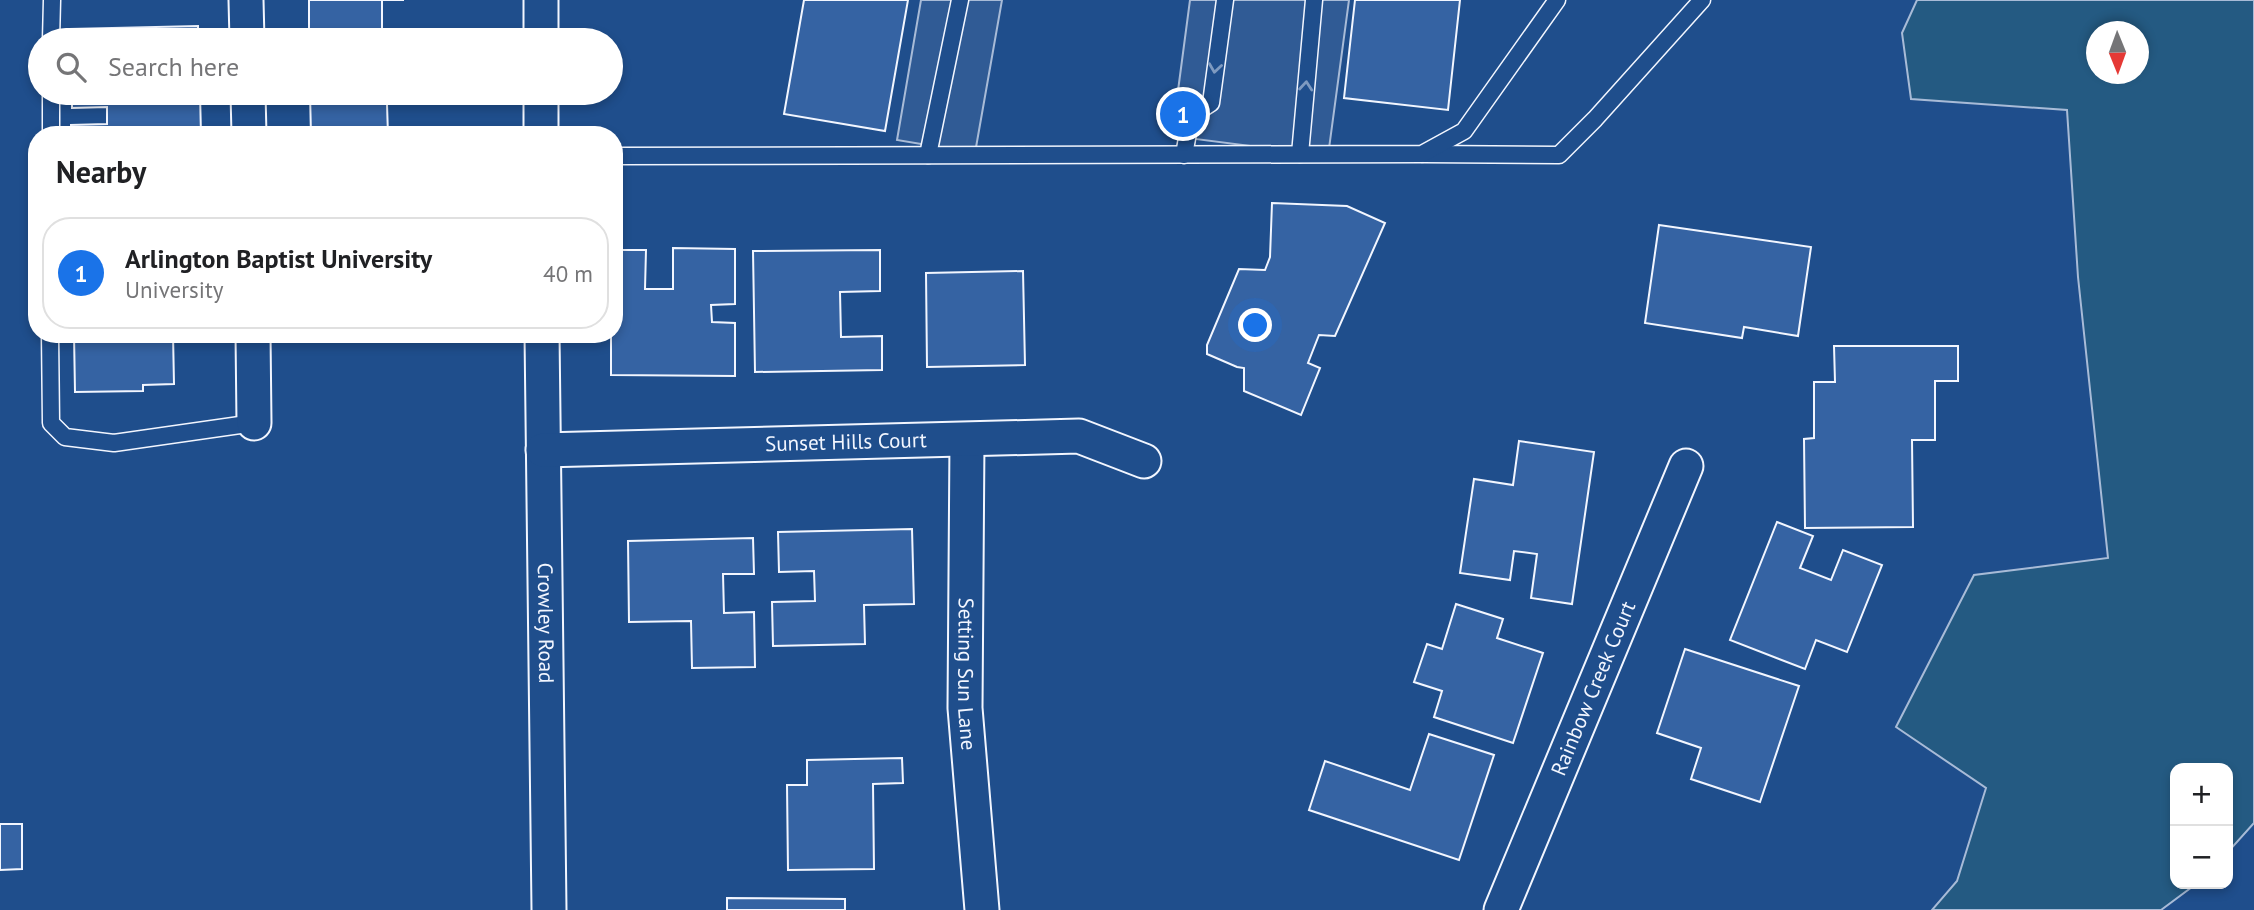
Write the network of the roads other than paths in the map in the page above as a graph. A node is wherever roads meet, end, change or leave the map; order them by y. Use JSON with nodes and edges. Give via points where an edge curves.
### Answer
{"nodes":[{"id":1,"x":52,"y":0,"type":"edge"},
{"id":2,"x":246,"y":0,"type":"edge"},
{"id":3,"x":541,"y":0,"type":"edge"},
{"id":4,"x":960,"y":0,"type":"edge"},
{"id":5,"x":1225,"y":0,"type":"edge"},
{"id":6,"x":1314,"y":0,"type":"edge"},
{"id":7,"x":1557,"y":0,"type":"edge"},
{"id":8,"x":1702,"y":0,"type":"edge"},
{"id":9,"x":51,"y":28,"type":"edge"},
{"id":10,"x":247,"y":28,"type":"edge"},
{"id":11,"x":541,"y":28,"type":"edge"},
{"id":12,"x":51,"y":105,"type":"edge"},
{"id":13,"x":248,"y":105,"type":"edge"},
{"id":14,"x":541,"y":105,"type":"edge"},
{"id":15,"x":51,"y":126,"type":"edge"},
{"id":16,"x":249,"y":126,"type":"edge"},
{"id":17,"x":541,"y":126,"type":"edge"},
{"id":18,"x":1300,"y":154,"type":"junction"},
{"id":19,"x":1422,"y":154,"type":"junction"},
{"id":20,"x":928,"y":155,"type":"junction"},
{"id":21,"x":1184,"y":155,"type":"junction"},
{"id":22,"x":623,"y":156,"type":"edge"},
{"id":23,"x":50,"y":343,"type":"edge"},
{"id":24,"x":253,"y":343,"type":"edge"},
{"id":25,"x":542,"y":343,"type":"edge"},
{"id":26,"x":254,"y":423,"type":"joint"},
{"id":27,"x":967,"y":440,"type":"junction"},
{"id":28,"x":542,"y":450,"type":"junction"},
{"id":29,"x":1144,"y":460,"type":"dead end"},
{"id":30,"x":1686,"y":466,"type":"dead end"},
{"id":31,"x":549,"y":910,"type":"edge"},
{"id":32,"x":982,"y":910,"type":"edge"},
{"id":33,"x":1501,"y":910,"type":"edge"}],
"edges":[{"from":1,"to":9,"type":"lane"},
{"from":2,"to":10,"type":"street"},
{"from":3,"to":11,"type":"street"},
{"from":4,"to":20,"type":"lane"},
{"from":5,"to":21,"type":"lane","one_way":true,"via":[[1210,103],[1191,116]]},
{"from":18,"to":6,"type":"lane","one_way":true},
{"from":7,"to":19,"type":"lane","via":[[1464,131]]},
{"from":8,"to":19,"type":"lane","via":[[1559,155]]},
{"from":12,"to":15,"type":"lane"},
{"from":13,"to":16,"type":"street"},
{"from":14,"to":17,"type":"street"},
{"from":18,"to":19,"type":"lane"},
{"from":18,"to":21,"type":"lane"},
{"from":20,"to":21,"type":"lane"},
{"from":20,"to":22,"type":"lane"},
{"from":23,"to":26,"type":"lane","via":[[51,423],[65,437],[114,443]]},
{"from":24,"to":26,"type":"street"},
{"from":25,"to":28,"type":"street","name":"Crowley Road"},
{"from":27,"to":28,"type":"street","name":"Sunset Hills Court"},
{"from":27,"to":29,"type":"street","name":"Sunset Hills Court","via":[[1079,436]]},
{"from":27,"to":32,"type":"street","name":"Setting Sun Lane","via":[[965,708]]},
{"from":28,"to":31,"type":"street","name":"Crowley Road"},
{"from":30,"to":33,"type":"street","name":"Rainbow Creek Court"}]}
